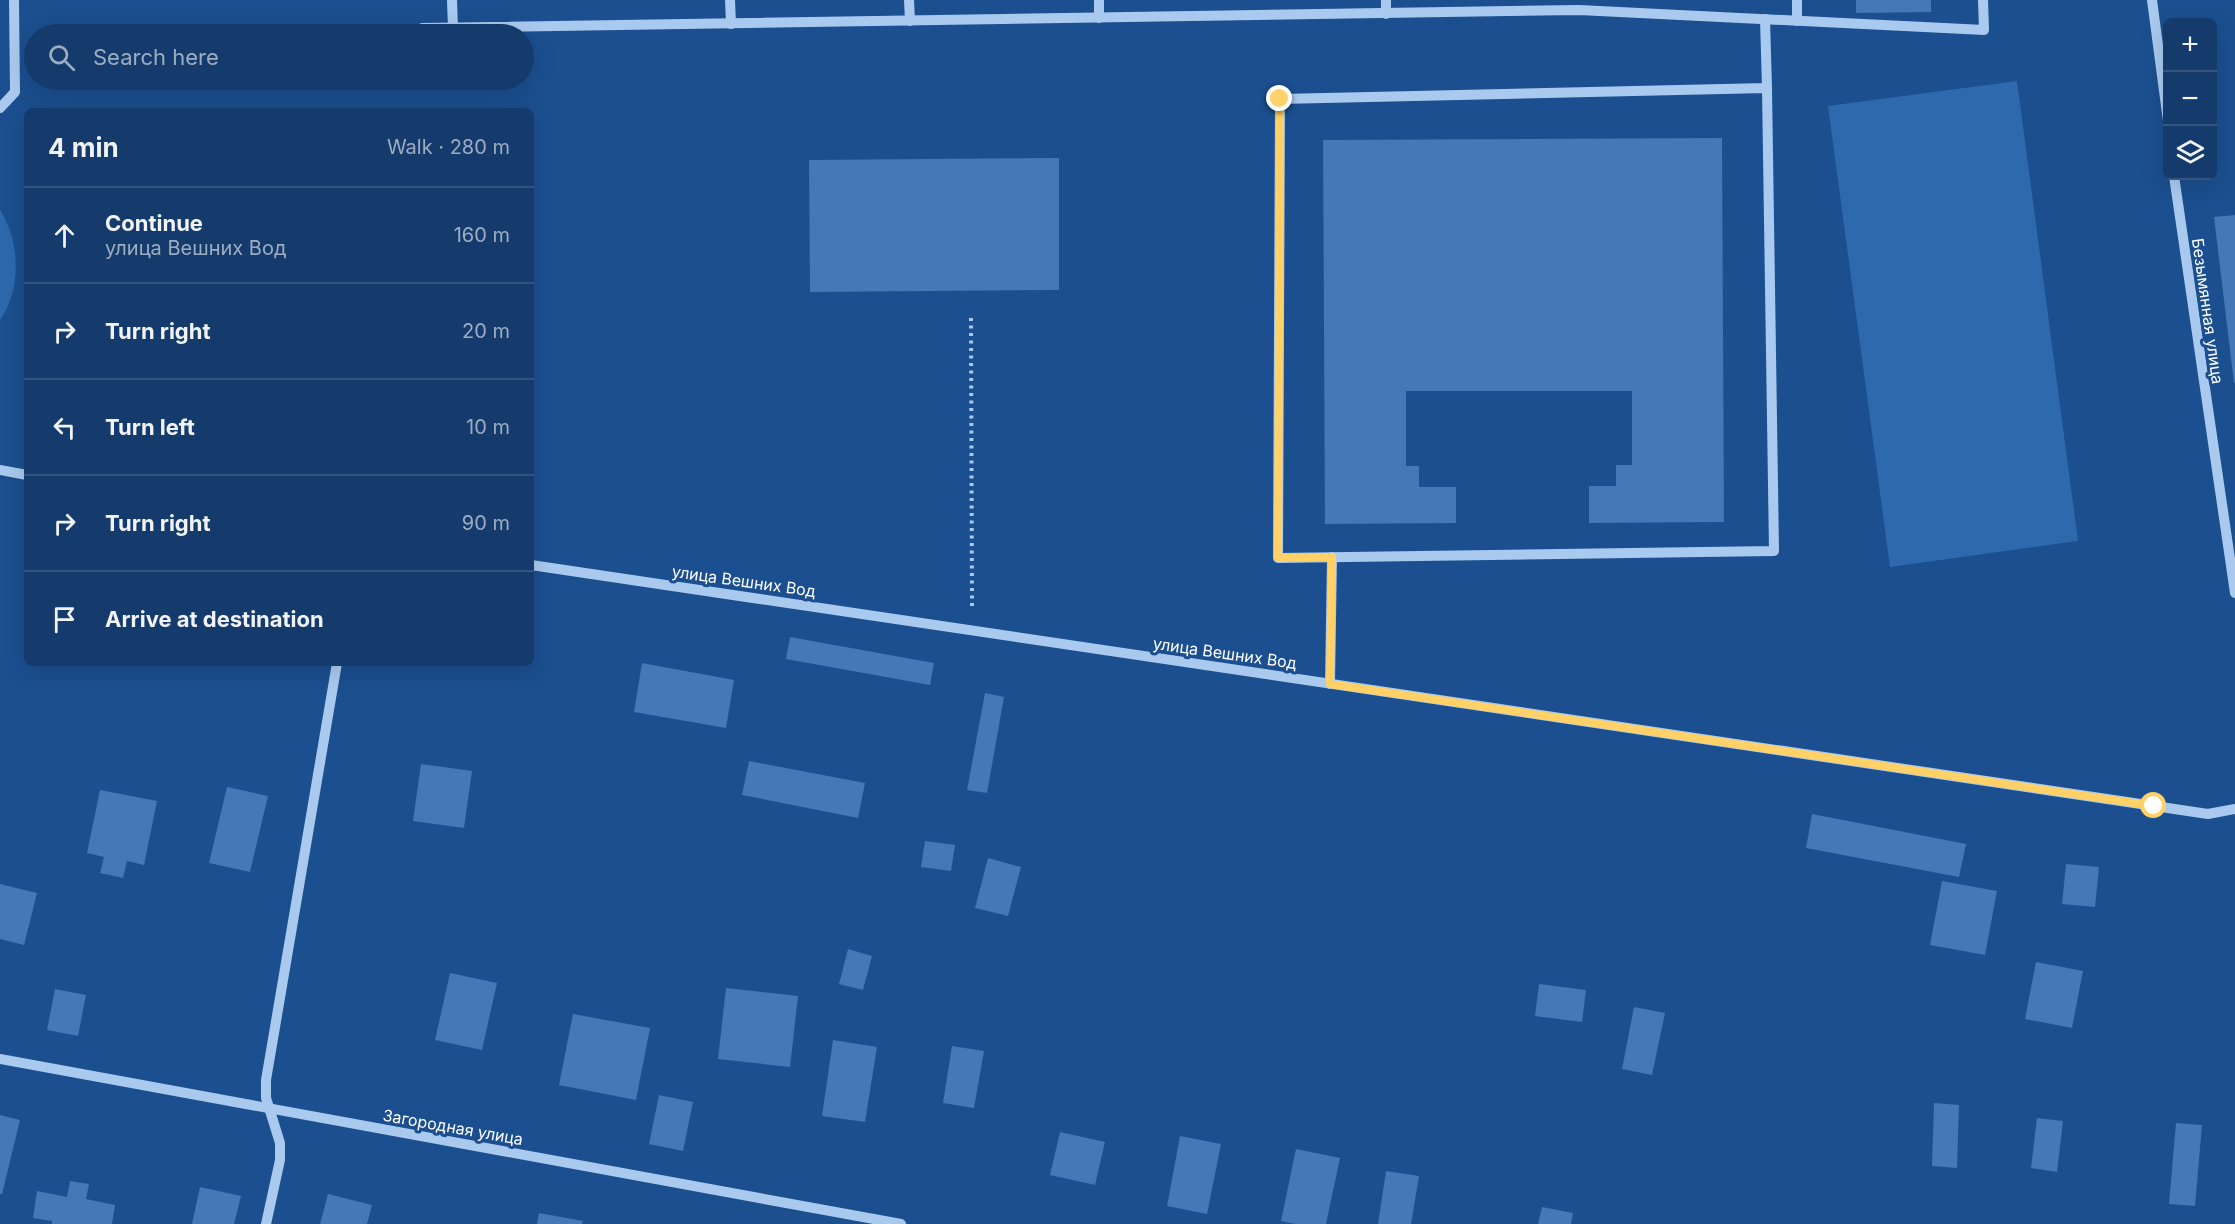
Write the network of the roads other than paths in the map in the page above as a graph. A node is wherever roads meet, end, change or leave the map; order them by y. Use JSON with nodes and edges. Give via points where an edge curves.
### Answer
{"nodes":[{"id":1,"x":14,"y":0,"type":"edge"},
{"id":2,"x":452,"y":0,"type":"edge"},
{"id":3,"x":730,"y":0,"type":"edge"},
{"id":4,"x":909,"y":0,"type":"edge"},
{"id":5,"x":1099,"y":0,"type":"edge"},
{"id":6,"x":1386,"y":0,"type":"edge"},
{"id":7,"x":1797,"y":0,"type":"edge"},
{"id":8,"x":1983,"y":0,"type":"edge"},
{"id":9,"x":2152,"y":0,"type":"edge"},
{"id":10,"x":1596,"y":6,"type":"edge"},
{"id":11,"x":1386,"y":14,"type":"junction"},
{"id":12,"x":1099,"y":18,"type":"junction"},
{"id":13,"x":1765,"y":20,"type":"junction"},
{"id":14,"x":910,"y":21,"type":"junction"},
{"id":15,"x":1797,"y":21,"type":"junction"},
{"id":16,"x":453,"y":24,"type":"edge"},
{"id":17,"x":731,"y":24,"type":"junction"},
{"id":18,"x":534,"y":27,"type":"edge"},
{"id":19,"x":2163,"y":83,"type":"edge"},
{"id":20,"x":1767,"y":88,"type":"junction"},
{"id":21,"x":0,"y":108,"type":"edge"},
{"id":22,"x":2176,"y":180,"type":"edge"},
{"id":23,"x":0,"y":470,"type":"edge"},
{"id":24,"x":24,"y":474,"type":"edge"},
{"id":25,"x":1332,"y":557,"type":"junction"},
{"id":26,"x":534,"y":565,"type":"edge"},
{"id":27,"x":2235,"y":594,"type":"edge"},
{"id":28,"x":336,"y":666,"type":"edge"},
{"id":29,"x":1330,"y":684,"type":"junction"},
{"id":30,"x":2235,"y":809,"type":"edge"},
{"id":31,"x":0,"y":1059,"type":"edge"},
{"id":32,"x":271,"y":1108,"type":"junction"},
{"id":33,"x":266,"y":1224,"type":"edge"},
{"id":34,"x":901,"y":1224,"type":"edge"}],
"edges":[{"from":1,"to":21,"type":"street","via":[[15,92]]},
{"from":2,"to":16,"type":"street"},
{"from":3,"to":17,"type":"street"},
{"from":4,"to":14,"type":"street"},
{"from":5,"to":12,"type":"street"},
{"from":6,"to":11,"type":"street"},
{"from":7,"to":15,"type":"street"},
{"from":8,"to":15,"type":"street","via":[[1984,30]]},
{"from":9,"to":19,"type":"street"},
{"from":10,"to":11,"type":"street"},
{"from":10,"to":13,"type":"street"},
{"from":11,"to":12,"type":"street"},
{"from":12,"to":14,"type":"street"},
{"from":13,"to":15,"type":"street"},
{"from":13,"to":20,"type":"street"},
{"from":14,"to":17,"type":"street"},
{"from":17,"to":18,"type":"street"},
{"from":20,"to":25,"type":"street","via":[[1774,551]]},
{"from":20,"to":25,"type":"street","via":[[1280,99],[1278,558]]},
{"from":22,"to":27,"type":"street","name":"Безымянная улица"},
{"from":23,"to":24,"type":"street"},
{"from":25,"to":29,"type":"street"},
{"from":26,"to":29,"type":"street","name":"улица Вешних Вод"},
{"from":28,"to":32,"type":"street","via":[[266,1080],[266,1098]]},
{"from":29,"to":30,"type":"street","name":"улица Вешних Вод","via":[[2208,814]]},
{"from":31,"to":32,"type":"street","name":"Загородная улица"},
{"from":32,"to":33,"type":"street","via":[[280,1160]]},
{"from":32,"to":34,"type":"street","name":"Загородная улица"}]}
